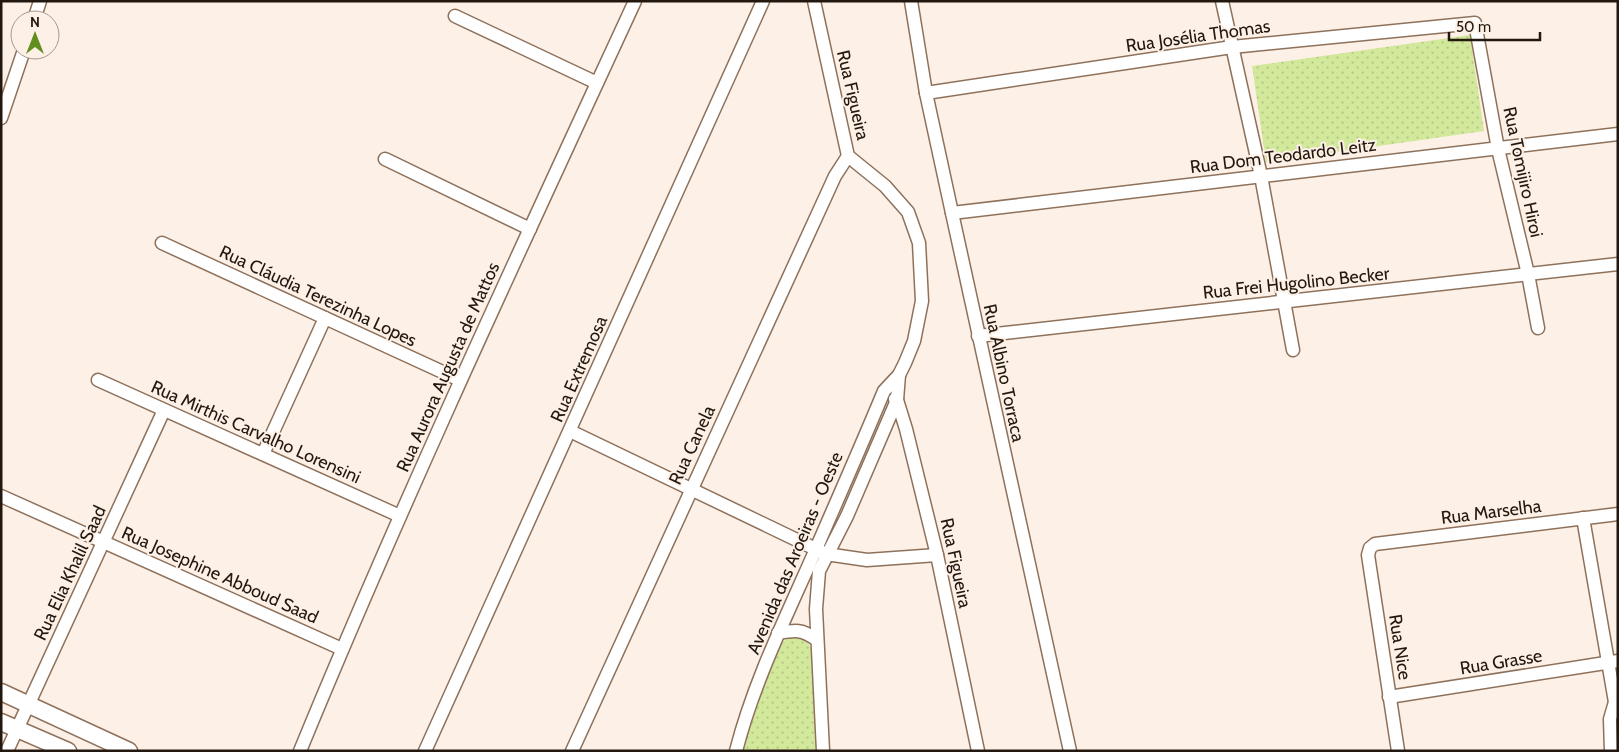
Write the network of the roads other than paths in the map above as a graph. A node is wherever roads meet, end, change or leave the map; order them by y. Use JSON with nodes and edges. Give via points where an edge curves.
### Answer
{"nodes":[{"id":1,"x":635,"y":1,"type":"edge"},
{"id":2,"x":763,"y":1,"type":"edge"},
{"id":3,"x":814,"y":1,"type":"edge"},
{"id":4,"x":911,"y":1,"type":"edge"},
{"id":5,"x":1222,"y":1,"type":"edge"},
{"id":6,"x":455,"y":16,"type":"dead end"},
{"id":7,"x":1475,"y":23,"type":"joint"},
{"id":8,"x":1232,"y":47,"type":"junction"},
{"id":9,"x":21,"y":60,"type":"edge"},
{"id":10,"x":597,"y":83,"type":"junction"},
{"id":11,"x":926,"y":93,"type":"junction"},
{"id":12,"x":1,"y":118,"type":"edge"},
{"id":13,"x":1618,"y":134,"type":"edge"},
{"id":14,"x":1498,"y":148,"type":"junction"},
{"id":15,"x":848,"y":156,"type":"junction"},
{"id":16,"x":385,"y":159,"type":"dead end"},
{"id":17,"x":1261,"y":176,"type":"junction"},
{"id":18,"x":952,"y":214,"type":"junction"},
{"id":19,"x":530,"y":229,"type":"junction"},
{"id":20,"x":162,"y":243,"type":"dead end"},
{"id":21,"x":1618,"y":264,"type":"edge"},
{"id":22,"x":1528,"y":274,"type":"junction"},
{"id":23,"x":1283,"y":302,"type":"junction"},
{"id":24,"x":325,"y":318,"type":"junction"},
{"id":25,"x":1538,"y":328,"type":"dead end"},
{"id":26,"x":978,"y":336,"type":"junction"},
{"id":27,"x":1293,"y":350,"type":"dead end"},
{"id":28,"x":898,"y":375,"type":"junction"},
{"id":29,"x":98,"y":380,"type":"dead end"},
{"id":30,"x":460,"y":380,"type":"junction"},
{"id":31,"x":884,"y":391,"type":"junction"},
{"id":32,"x":897,"y":400,"type":"junction"},
{"id":33,"x":164,"y":410,"type":"junction"},
{"id":34,"x":570,"y":431,"type":"junction"},
{"id":35,"x":262,"y":454,"type":"junction"},
{"id":36,"x":691,"y":489,"type":"junction"},
{"id":37,"x":1,"y":496,"type":"edge"},
{"id":38,"x":1618,"y":514,"type":"edge"},
{"id":39,"x":400,"y":516,"type":"junction"},
{"id":40,"x":1583,"y":518,"type":"junction"},
{"id":41,"x":103,"y":542,"type":"junction"},
{"id":42,"x":1370,"y":548,"type":"joint"},
{"id":43,"x":821,"y":551,"type":"junction"},
{"id":44,"x":937,"y":555,"type":"junction"},
{"id":45,"x":778,"y":633,"type":"junction"},
{"id":46,"x":817,"y":640,"type":"junction"},
{"id":47,"x":342,"y":649,"type":"junction"},
{"id":48,"x":1612,"y":662,"type":"edge"},
{"id":49,"x":1,"y":692,"type":"edge"},
{"id":50,"x":1389,"y":697,"type":"junction"},
{"id":51,"x":28,"y":704,"type":"junction"},
{"id":52,"x":1616,"y":705,"type":"edge"},
{"id":53,"x":1,"y":722,"type":"edge"},
{"id":54,"x":17,"y":729,"type":"junction"},
{"id":55,"x":7,"y":751,"type":"edge"},
{"id":56,"x":68,"y":751,"type":"edge"},
{"id":57,"x":129,"y":751,"type":"edge"},
{"id":58,"x":300,"y":751,"type":"edge"},
{"id":59,"x":425,"y":751,"type":"edge"},
{"id":60,"x":572,"y":751,"type":"edge"},
{"id":61,"x":736,"y":751,"type":"edge"},
{"id":62,"x":823,"y":751,"type":"edge"},
{"id":63,"x":978,"y":751,"type":"edge"},
{"id":64,"x":1070,"y":751,"type":"edge"},
{"id":65,"x":1398,"y":751,"type":"edge"},
{"id":66,"x":1611,"y":751,"type":"edge"}],
"edges":[{"from":1,"to":10,"type":"street","name":"Rua Aurora Augusta de Mattos"},
{"from":2,"to":34,"type":"street","name":"Rua Extremosa"},
{"from":3,"to":15,"type":"street","name":"Rua Figueira"},
{"from":4,"to":11,"type":"street","name":"Rua Albino Torraca"},
{"from":5,"to":8,"type":"street"},
{"from":6,"to":10,"type":"street"},
{"from":7,"to":8,"type":"street","name":"Rua Josélia Thomas"},
{"from":7,"to":14,"type":"street","name":"Rua Tomijiro Hiroi"},
{"from":8,"to":11,"type":"street","name":"Rua Josélia Thomas"},
{"from":8,"to":17,"type":"street"},
{"from":9,"to":12,"type":"street"},
{"from":10,"to":19,"type":"street","name":"Rua Aurora Augusta de Mattos"},
{"from":11,"to":18,"type":"street","name":"Rua Albino Torraca"},
{"from":13,"to":14,"type":"street","name":"Rua Dom Teodardo Leitz"},
{"from":14,"to":17,"type":"street","name":"Rua Dom Teodardo Leitz"},
{"from":14,"to":22,"type":"street","name":"Rua Tomijiro Hiroi"},
{"from":15,"to":28,"type":"street","name":"Rua Figueira","via":[[885,186],[908,212],[919,243],[922,301],[914,341]]},
{"from":15,"to":36,"type":"street","name":"Rua Canela","via":[[835,176]]},
{"from":16,"to":19,"type":"street"},
{"from":17,"to":18,"type":"street","name":"Rua Dom Teodardo Leitz"},
{"from":17,"to":23,"type":"street"},
{"from":18,"to":26,"type":"street","name":"Rua Albino Torraca"},
{"from":19,"to":30,"type":"street","name":"Rua Aurora Augusta de Mattos"},
{"from":20,"to":24,"type":"street","name":"Rua Cláudia Terezinha Lopes"},
{"from":21,"to":22,"type":"street","name":"Rua Frei Hugolino Becker"},
{"from":22,"to":23,"type":"street","name":"Rua Frei Hugolino Becker"},
{"from":22,"to":25,"type":"street","name":"Rua Tomijiro Hiroi"},
{"from":23,"to":26,"type":"street","name":"Rua Frei Hugolino Becker"},
{"from":23,"to":27,"type":"street"},
{"from":24,"to":30,"type":"street","name":"Rua Cláudia Terezinha Lopes"},
{"from":24,"to":35,"type":"street"},
{"from":26,"to":64,"type":"street","name":"Rua Albino Torraca"},
{"from":28,"to":31,"type":"street","name":"Avenida das Aroeiras - Oeste"},
{"from":28,"to":32,"type":"street"},
{"from":29,"to":33,"type":"street","name":"Rua Mirthis Carvalho Lorensini"},
{"from":30,"to":39,"type":"street","name":"Rua Aurora Augusta de Mattos"},
{"from":31,"to":32,"type":"street"},
{"from":31,"to":43,"type":"street","name":"Avenida das Aroeiras - Oeste"},
{"from":32,"to":43,"type":"street","via":[[846,516]]},
{"from":32,"to":44,"type":"street","name":"Rua Figueira"},
{"from":33,"to":35,"type":"street","name":"Rua Mirthis Carvalho Lorensini"},
{"from":33,"to":41,"type":"street","name":"Rua Elia Khalil Saad"},
{"from":34,"to":36,"type":"street"},
{"from":34,"to":59,"type":"street","name":"Rua Extremosa"},
{"from":35,"to":39,"type":"street","name":"Rua Mirthis Carvalho Lorensini"},
{"from":36,"to":43,"type":"street"},
{"from":36,"to":60,"type":"street","name":"Rua Canela"},
{"from":37,"to":41,"type":"street","name":"Rua Josephine Abboud Saad"},
{"from":38,"to":40,"type":"street","name":"Rua Marselha"},
{"from":39,"to":47,"type":"street","name":"Rua Aurora Augusta de Mattos"},
{"from":40,"to":42,"type":"street","name":"Rua Marselha","via":[[1375,544]]},
{"from":40,"to":48,"type":"street"},
{"from":41,"to":47,"type":"street","name":"Rua Josephine Abboud Saad"},
{"from":41,"to":51,"type":"street","name":"Rua Elia Khalil Saad"},
{"from":42,"to":50,"type":"street","name":"Rua Nice","via":[[1368,555]]},
{"from":43,"to":44,"type":"street","via":[[867,560]]},
{"from":43,"to":45,"type":"street","name":"Avenida das Aroeiras - Oeste"},
{"from":43,"to":46,"type":"street"},
{"from":44,"to":63,"type":"street","name":"Rua Figueira"},
{"from":45,"to":46,"type":"street","via":[[806,632]]},
{"from":45,"to":61,"type":"street","name":"Avenida das Aroeiras - Oeste"},
{"from":46,"to":62,"type":"street"},
{"from":47,"to":58,"type":"street","name":"Rua Aurora Augusta de Mattos"},
{"from":48,"to":50,"type":"street","name":"Rua Grasse"},
{"from":48,"to":52,"type":"street"},
{"from":49,"to":51,"type":"street"},
{"from":50,"to":65,"type":"street","name":"Rua Nice"},
{"from":51,"to":54,"type":"street","name":"Rua Elia Khalil Saad"},
{"from":51,"to":57,"type":"street"},
{"from":52,"to":66,"type":"street","via":[[1610,718]]},
{"from":53,"to":54,"type":"street"},
{"from":54,"to":55,"type":"street","name":"Rua Elia Khalil Saad"},
{"from":54,"to":56,"type":"street"}]}
